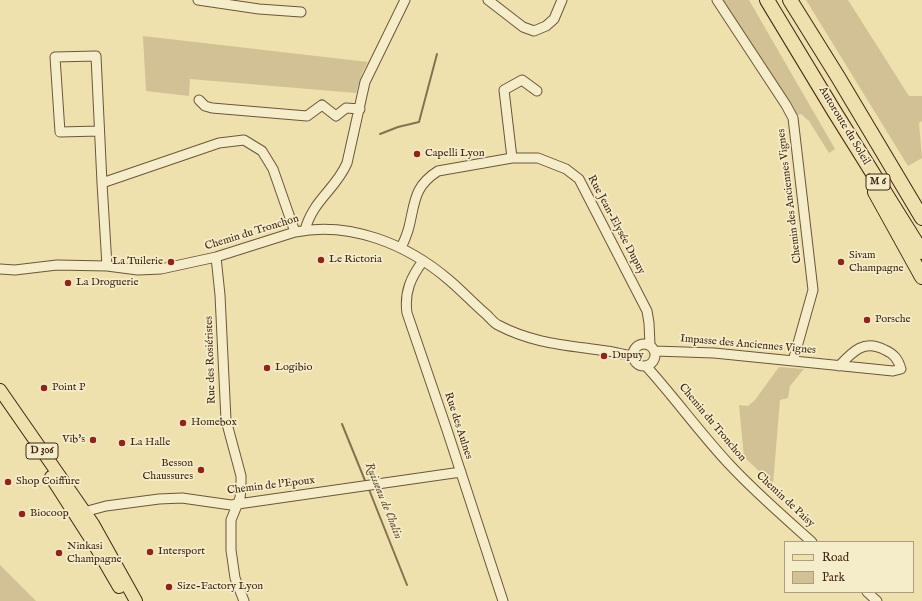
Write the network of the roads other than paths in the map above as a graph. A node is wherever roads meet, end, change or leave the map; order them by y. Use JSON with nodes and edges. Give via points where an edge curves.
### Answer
{"nodes":[{"id":1,"x":198,"y":0,"type":"edge"},
{"id":2,"x":405,"y":0,"type":"edge"},
{"id":3,"x":488,"y":0,"type":"edge"},
{"id":4,"x":562,"y":0,"type":"edge"},
{"id":5,"x":717,"y":0,"type":"edge"},
{"id":6,"x":767,"y":0,"type":"edge"},
{"id":7,"x":790,"y":0,"type":"edge"},
{"id":8,"x":301,"y":12,"type":"dead end"},
{"id":9,"x":838,"y":76,"type":"junction"},
{"id":10,"x":537,"y":91,"type":"dead end"},
{"id":11,"x":199,"y":100,"type":"dead end"},
{"id":12,"x":360,"y":108,"type":"junction"},
{"id":13,"x":834,"y":111,"type":"junction"},
{"id":14,"x":99,"y":130,"type":"junction"},
{"id":15,"x":512,"y":158,"type":"junction"},
{"id":16,"x":102,"y":184,"type":"junction"},
{"id":17,"x":922,"y":199,"type":"edge"},
{"id":18,"x":922,"y":218,"type":"edge"},
{"id":19,"x":305,"y":230,"type":"junction"},
{"id":20,"x":295,"y":232,"type":"junction"},
{"id":21,"x":401,"y":248,"type":"junction"},
{"id":22,"x":922,"y":252,"type":"edge"},
{"id":23,"x":216,"y":257,"type":"junction"},
{"id":24,"x":423,"y":261,"type":"junction"},
{"id":25,"x":107,"y":266,"type":"junction"},
{"id":26,"x":0,"y":269,"type":"edge"},
{"id":27,"x":922,"y":277,"type":"edge"},
{"id":28,"x":649,"y":346,"type":"junction"},
{"id":29,"x":634,"y":353,"type":"junction"},
{"id":30,"x":793,"y":361,"type":"junction"},
{"id":31,"x":649,"y":364,"type":"junction"},
{"id":32,"x":839,"y":366,"type":"junction"},
{"id":33,"x":0,"y":390,"type":"edge"},
{"id":34,"x":0,"y":404,"type":"edge"},
{"id":35,"x":461,"y":472,"type":"junction"},
{"id":36,"x":741,"y":476,"type":"joint"},
{"id":37,"x":238,"y":504,"type":"junction"},
{"id":38,"x":85,"y":512,"type":"junction"},
{"id":39,"x":811,"y":541,"type":"edge"},
{"id":40,"x":869,"y":593,"type":"edge"},
{"id":41,"x":127,"y":601,"type":"edge"},
{"id":42,"x":136,"y":601,"type":"edge"},
{"id":43,"x":244,"y":601,"type":"edge"},
{"id":44,"x":503,"y":601,"type":"edge"},
{"id":45,"x":877,"y":601,"type":"edge"}],
"edges":[{"from":1,"to":8,"type":"street"},
{"from":2,"to":12,"type":"street","via":[[365,82]]},
{"from":3,"to":4,"type":"street","via":[[523,26],[534,31],[554,19]]},
{"from":5,"to":30,"type":"street","name":"Chemin des Anciennes Vignes","via":[[793,118],[813,290]]},
{"from":6,"to":13,"type":"highway","name":"Autoroute du Soleil","number":"M 6"},
{"from":7,"to":9,"type":"highway","name":"Autoroute du Soleil","number":"M 6"},
{"from":9,"to":17,"type":"highway"},
{"from":9,"to":18,"type":"highway","name":"Autoroute du Soleil","number":"M 6"},
{"from":10,"to":15,"type":"street","via":[[522,80],[504,90]]},
{"from":11,"to":12,"type":"street","via":[[204,106],[212,108],[307,116],[322,105],[336,116],[346,108]]},
{"from":12,"to":19,"type":"street","via":[[344,169],[314,208]]},
{"from":13,"to":22,"type":"highway","name":"Autoroute du Soleil","number":"M 6"},
{"from":13,"to":27,"type":"highway","via":[[868,181]]},
{"from":14,"to":14,"type":"street","via":[[96,56],[56,57],[60,132]]},
{"from":14,"to":16,"type":"street"},
{"from":15,"to":21,"type":"street","name":"Rue Jean-Elysée Dupuy","via":[[438,171],[430,176],[423,183],[416,198]]},
{"from":15,"to":28,"type":"street","name":"Rue Jean-Elysée Dupuy","via":[[538,158],[566,168],[579,179],[647,310]]},
{"from":16,"to":20,"type":"street","via":[[219,143],[244,140],[262,151],[273,169]]},
{"from":16,"to":25,"type":"street"},
{"from":19,"to":20,"type":"street","name":"Chemin du Tronchon"},
{"from":19,"to":21,"type":"street","name":"Chemin du Tronchon","via":[[350,232]]},
{"from":20,"to":23,"type":"street","name":"Chemin du Tronchon"},
{"from":21,"to":24,"type":"street","name":"Chemin du Tronchon"},
{"from":23,"to":25,"type":"street","name":"Chemin du Tronchon","via":[[161,269],[138,270]]},
{"from":23,"to":37,"type":"street","name":"Rue des Rosiéristes","via":[[226,420],[240,476]]},
{"from":24,"to":29,"type":"street","name":"Chemin du Tronchon","via":[[448,279],[497,324],[529,338],[562,346]]},
{"from":24,"to":35,"type":"street","name":"Rue des Aulnes","via":[[407,290],[407,313]]},
{"from":25,"to":26,"type":"street","name":"Chemin du Tronchon","via":[[57,265],[15,270]]},
{"from":28,"to":29,"type":"street","via":[[639,345]]},
{"from":28,"to":30,"type":"street","name":"Impasse des Anciennes Vignes"},
{"from":28,"to":31,"type":"street","via":[[655,357]]},
{"from":29,"to":31,"type":"street","via":[[637,363]]},
{"from":30,"to":32,"type":"street","name":"Impasse des Anciennes Vignes"},
{"from":31,"to":36,"type":"street","name":"Chemin du Tronchon","via":[[714,447]]},
{"from":32,"to":32,"type":"street","name":"Impasse des Anciennes Vignes","via":[[893,371],[901,368],[899,361],[891,353],[877,346],[865,345],[851,352]]},
{"from":33,"to":38,"type":"main road","number":"D 306"},
{"from":34,"to":38,"type":"main road","number":"D 306","via":[[55,483]]},
{"from":35,"to":37,"type":"street","name":"Chemin de l'Epoux"},
{"from":35,"to":44,"type":"street","name":"Rue des Aulnes"},
{"from":36,"to":39,"type":"street","name":"Chemin de Paisy"},
{"from":37,"to":38,"type":"street","name":"Chemin de l'Epoux","via":[[226,505],[182,498],[159,499]]},
{"from":37,"to":43,"type":"street","name":"Rue des Rosiéristes","via":[[231,520],[231,550],[235,578]]},
{"from":38,"to":41,"type":"main road","number":"D 306","via":[[94,544]]},
{"from":38,"to":42,"type":"main road","number":"D 306"},
{"from":40,"to":45,"type":"street"}]}
